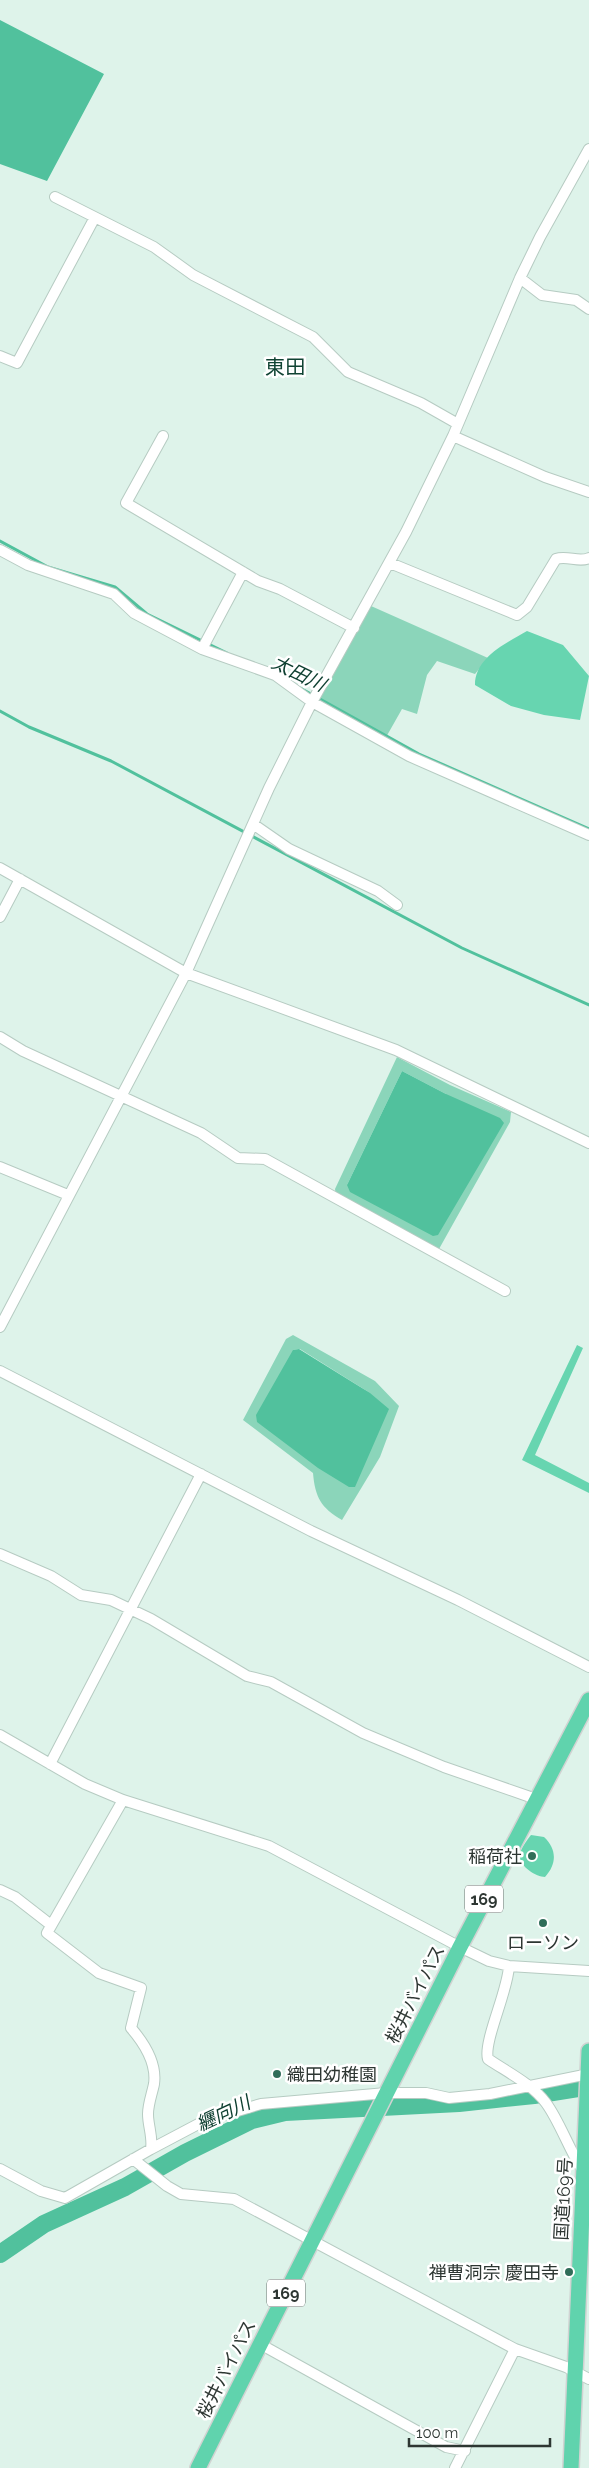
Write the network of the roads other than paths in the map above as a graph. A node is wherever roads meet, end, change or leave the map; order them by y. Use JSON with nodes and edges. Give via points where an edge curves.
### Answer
{"nodes":[{"id":1,"x":589,"y":149,"type":"edge"},
{"id":2,"x":54,"y":197,"type":"dead end"},
{"id":3,"x":94,"y":218,"type":"junction"},
{"id":4,"x":520,"y":278,"type":"junction"},
{"id":5,"x":589,"y":309,"type":"edge"},
{"id":6,"x":0,"y":356,"type":"edge"},
{"id":7,"x":458,"y":424,"type":"junction"},
{"id":8,"x":163,"y":436,"type":"dead end"},
{"id":9,"x":453,"y":436,"type":"junction"},
{"id":10,"x":589,"y":492,"type":"edge"},
{"id":11,"x":0,"y":550,"type":"edge"},
{"id":12,"x":589,"y":558,"type":"edge"},
{"id":13,"x":390,"y":563,"type":"junction"},
{"id":14,"x":244,"y":572,"type":"junction"},
{"id":15,"x":354,"y":628,"type":"junction"},
{"id":16,"x":202,"y":649,"type":"junction"},
{"id":17,"x":312,"y":702,"type":"junction"},
{"id":18,"x":253,"y":824,"type":"junction"},
{"id":19,"x":589,"y":835,"type":"edge"},
{"id":20,"x":0,"y":868,"type":"edge"},
{"id":21,"x":20,"y":879,"type":"junction"},
{"id":22,"x":397,"y":905,"type":"dead end"},
{"id":23,"x":0,"y":917,"type":"edge"},
{"id":24,"x":186,"y":973,"type":"junction"},
{"id":25,"x":0,"y":1037,"type":"edge"},
{"id":26,"x":120,"y":1095,"type":"junction"},
{"id":27,"x":589,"y":1143,"type":"edge"},
{"id":28,"x":0,"y":1167,"type":"edge"},
{"id":29,"x":68,"y":1195,"type":"junction"},
{"id":30,"x":505,"y":1291,"type":"dead end"},
{"id":31,"x":0,"y":1327,"type":"edge"},
{"id":32,"x":0,"y":1371,"type":"edge"},
{"id":33,"x":201,"y":1474,"type":"junction"},
{"id":34,"x":0,"y":1554,"type":"edge"},
{"id":35,"x":131,"y":1610,"type":"junction"},
{"id":36,"x":589,"y":1667,"type":"edge"},
{"id":37,"x":589,"y":1700,"type":"edge"},
{"id":38,"x":0,"y":1734,"type":"edge"},
{"id":39,"x":50,"y":1764,"type":"junction"},
{"id":40,"x":123,"y":1800,"type":"junction"},
{"id":41,"x":536,"y":1800,"type":"junction"},
{"id":42,"x":0,"y":1890,"type":"edge"},
{"id":43,"x":51,"y":1925,"type":"junction"},
{"id":44,"x":460,"y":1947,"type":"junction"},
{"id":45,"x":509,"y":1966,"type":"junction"},
{"id":46,"x":589,"y":1971,"type":"edge"},
{"id":47,"x":589,"y":2052,"type":"edge"},
{"id":48,"x":588,"y":2074,"type":"edge"},
{"id":49,"x":531,"y":2088,"type":"junction"},
{"id":50,"x":384,"y":2096,"type":"junction"},
{"id":51,"x":151,"y":2149,"type":"junction"},
{"id":52,"x":135,"y":2161,"type":"junction"},
{"id":53,"x":0,"y":2169,"type":"edge"},
{"id":54,"x":584,"y":2171,"type":"junction"},
{"id":55,"x":313,"y":2240,"type":"junction"},
{"id":56,"x":260,"y":2344,"type":"junction"},
{"id":57,"x":515,"y":2350,"type":"junction"},
{"id":58,"x":575,"y":2372,"type":"junction"},
{"id":59,"x":589,"y":2379,"type":"edge"},
{"id":60,"x":465,"y":2451,"type":"junction"},
{"id":61,"x":198,"y":2468,"type":"edge"},
{"id":62,"x":455,"y":2468,"type":"edge"},
{"id":63,"x":571,"y":2468,"type":"edge"}],
"edges":[{"from":1,"to":4,"type":"street"},
{"from":2,"to":3,"type":"street"},
{"from":3,"to":6,"type":"street","via":[[17,363]]},
{"from":3,"to":7,"type":"street","via":[[154,247],[193,275],[313,337],[348,372],[421,403]]},
{"from":4,"to":5,"type":"street","via":[[542,295],[576,300]]},
{"from":4,"to":7,"type":"street"},
{"from":7,"to":9,"type":"street"},
{"from":8,"to":14,"type":"street","via":[[126,504]]},
{"from":9,"to":10,"type":"street","via":[[545,477]]},
{"from":9,"to":13,"type":"street"},
{"from":11,"to":16,"type":"street","via":[[28,565],[114,594],[134,613]]},
{"from":12,"to":13,"type":"street","via":[[556,558],[527,607],[517,615]]},
{"from":13,"to":15,"type":"street"},
{"from":14,"to":15,"type":"street"},
{"from":14,"to":16,"type":"street"},
{"from":15,"to":17,"type":"street"},
{"from":16,"to":17,"type":"street","via":[[275,675]]},
{"from":17,"to":18,"type":"street"},
{"from":17,"to":19,"type":"street","via":[[409,756]]},
{"from":18,"to":22,"type":"street","via":[[289,848],[378,891]]},
{"from":18,"to":24,"type":"street"},
{"from":20,"to":21,"type":"street"},
{"from":21,"to":23,"type":"street"},
{"from":21,"to":24,"type":"street"},
{"from":24,"to":26,"type":"street"},
{"from":24,"to":27,"type":"street","via":[[396,1050]]},
{"from":25,"to":26,"type":"street","via":[[23,1051]]},
{"from":26,"to":29,"type":"street"},
{"from":26,"to":30,"type":"street","via":[[201,1133],[238,1158],[265,1159]]},
{"from":28,"to":29,"type":"street"},
{"from":29,"to":31,"type":"street"},
{"from":32,"to":33,"type":"street"},
{"from":33,"to":35,"type":"street"},
{"from":33,"to":36,"type":"street"},
{"from":34,"to":35,"type":"street","via":[[51,1576],[81,1595],[111,1600]]},
{"from":35,"to":39,"type":"street"},
{"from":35,"to":41,"type":"street","via":[[247,1676],[271,1682],[363,1733]]},
{"from":37,"to":41,"type":"highway","name":"桜井バイパス","number":"169"},
{"from":38,"to":39,"type":"street"},
{"from":39,"to":40,"type":"street"},
{"from":40,"to":43,"type":"street"},
{"from":40,"to":44,"type":"street","via":[[269,1846]]},
{"from":41,"to":44,"type":"highway","name":"桜井バイパス","number":"169"},
{"from":42,"to":43,"type":"street","via":[[15,1897]]},
{"from":43,"to":51,"type":"street","via":[[47,1933],[50,1938],[100,1973],[141,1988],[131,2028],[152,2062],[154,2081],[148,2114]]},
{"from":44,"to":45,"type":"street"},
{"from":44,"to":50,"type":"highway","name":"桜井バイパス","number":"169"},
{"from":45,"to":46,"type":"street"},
{"from":45,"to":49,"type":"street","via":[[508,1981],[486,2054],[488,2059]]},
{"from":47,"to":48,"type":"highway","name":"国道169号"},
{"from":48,"to":49,"type":"street"},
{"from":48,"to":54,"type":"highway","name":"国道169号"},
{"from":49,"to":50,"type":"street","via":[[449,2098],[426,2094]]},
{"from":49,"to":54,"type":"street","via":[[547,2104]]},
{"from":50,"to":51,"type":"street","via":[[261,2104],[204,2121]]},
{"from":50,"to":55,"type":"highway","name":"桜井バイパス","number":"169"},
{"from":51,"to":52,"type":"street"},
{"from":52,"to":53,"type":"street","via":[[65,2198],[41,2191]]},
{"from":52,"to":55,"type":"street","via":[[181,2194],[234,2199]]},
{"from":54,"to":58,"type":"highway","name":"国道169号"},
{"from":55,"to":56,"type":"highway","name":"桜井バイパス","number":"169"},
{"from":55,"to":57,"type":"street"},
{"from":56,"to":60,"type":"street","via":[[446,2447]]},
{"from":56,"to":61,"type":"highway","name":"桜井バイパス","number":"169"},
{"from":57,"to":58,"type":"street"},
{"from":57,"to":60,"type":"street"},
{"from":58,"to":59,"type":"street"},
{"from":58,"to":63,"type":"highway","name":"国道169号"},
{"from":60,"to":62,"type":"street"}]}
